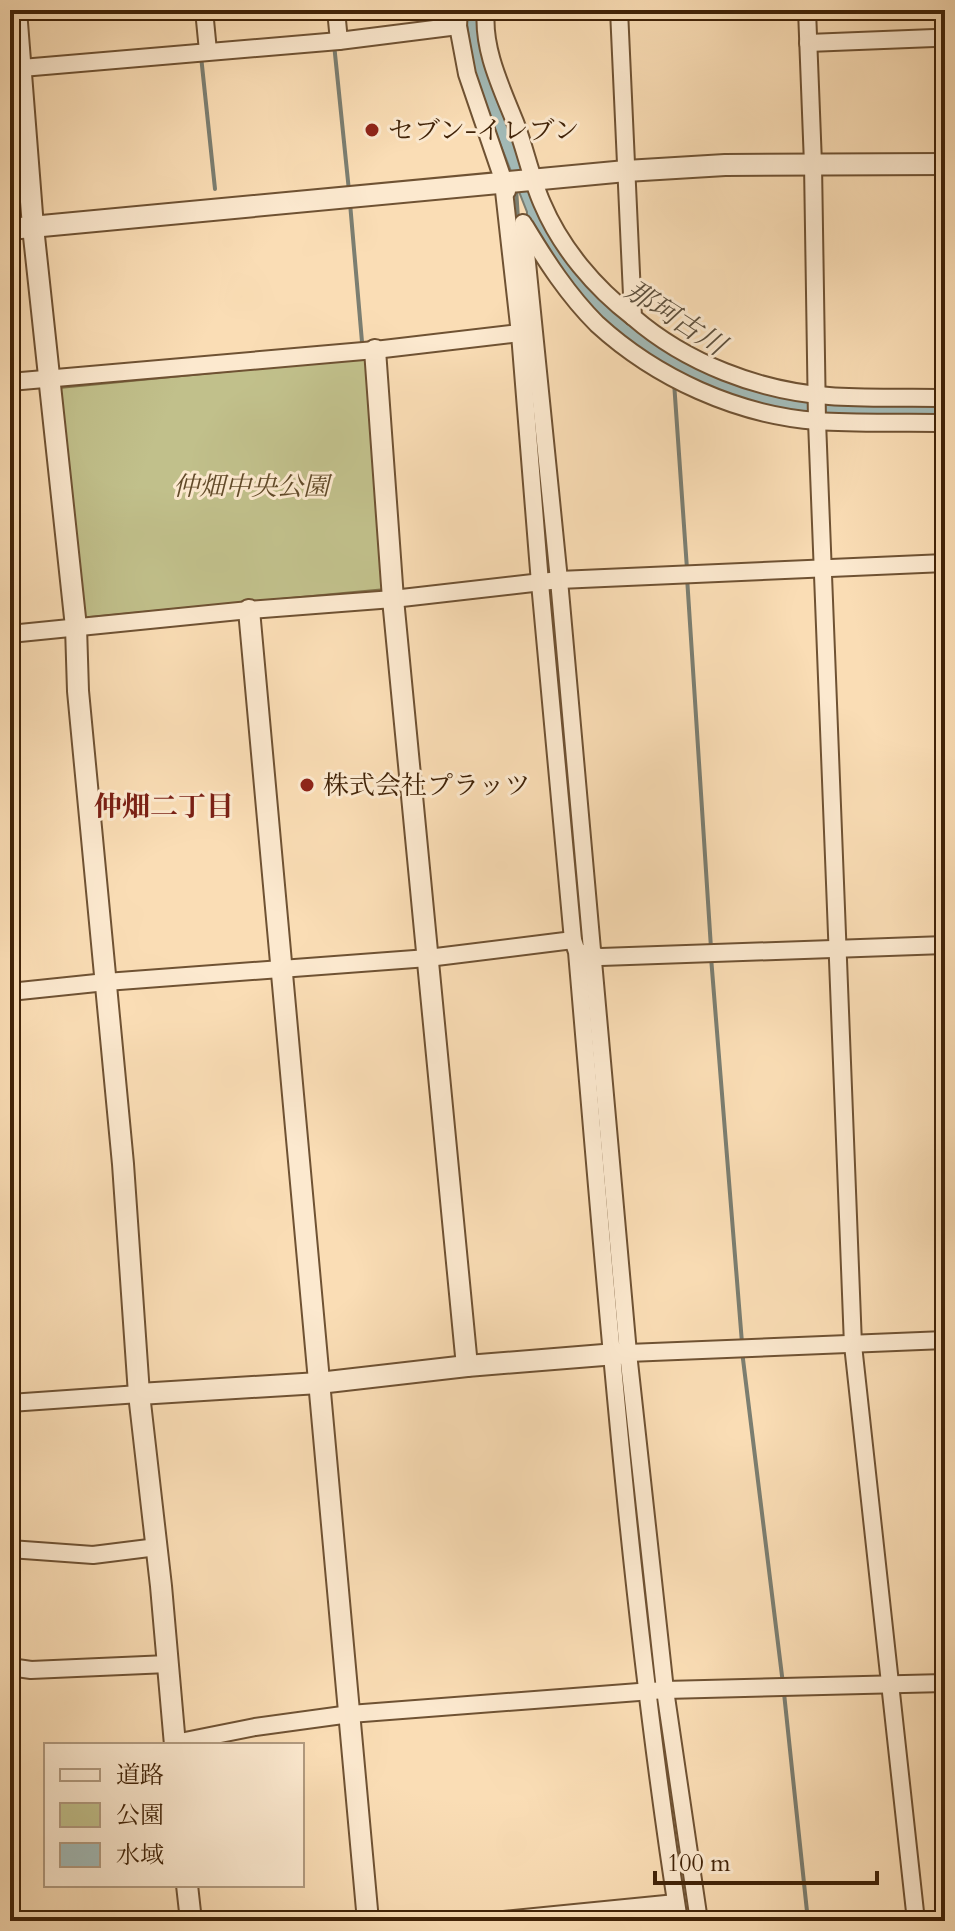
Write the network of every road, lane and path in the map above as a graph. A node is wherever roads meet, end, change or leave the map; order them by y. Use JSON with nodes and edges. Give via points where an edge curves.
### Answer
{"nodes":[{"id":1,"x":16,"y":10,"type":"edge"},
{"id":2,"x":204,"y":10,"type":"edge"},
{"id":3,"x":336,"y":10,"type":"edge"},
{"id":4,"x":486,"y":10,"type":"edge"},
{"id":5,"x":619,"y":10,"type":"edge"},
{"id":6,"x":807,"y":10,"type":"edge"},
{"id":7,"x":458,"y":18,"type":"edge"},
{"id":8,"x":934,"y":38,"type":"dead end"},
{"id":9,"x":339,"y":41,"type":"junction"},
{"id":10,"x":808,"y":43,"type":"junction"},
{"id":11,"x":208,"y":51,"type":"junction"},
{"id":12,"x":16,"y":69,"type":"edge"},
{"id":13,"x":813,"y":164,"type":"junction"},
{"id":14,"x":945,"y":164,"type":"edge"},
{"id":15,"x":626,"y":171,"type":"junction"},
{"id":16,"x":535,"y":181,"type":"junction"},
{"id":17,"x":503,"y":182,"type":"junction"},
{"id":18,"x":523,"y":223,"type":"junction"},
{"id":19,"x":33,"y":227,"type":"junction"},
{"id":20,"x":10,"y":229,"type":"edge"},
{"id":21,"x":633,"y":317,"type":"junction"},
{"id":22,"x":527,"y":332,"type":"junction"},
{"id":23,"x":375,"y":350,"type":"junction"},
{"id":24,"x":49,"y":378,"type":"junction"},
{"id":25,"x":10,"y":382,"type":"edge"},
{"id":26,"x":817,"y":394,"type":"junction"},
{"id":27,"x":945,"y":398,"type":"edge"},
{"id":28,"x":817,"y":421,"type":"junction"},
{"id":29,"x":945,"y":423,"type":"edge"},
{"id":30,"x":945,"y":563,"type":"edge"},
{"id":31,"x":824,"y":568,"type":"junction"},
{"id":32,"x":559,"y":580,"type":"junction"},
{"id":33,"x":540,"y":583,"type":"junction"},
{"id":34,"x":393,"y":599,"type":"junction"},
{"id":35,"x":249,"y":610,"type":"junction"},
{"id":36,"x":76,"y":627,"type":"junction"},
{"id":37,"x":10,"y":634,"type":"edge"},
{"id":38,"x":945,"y":945,"type":"edge"},
{"id":39,"x":581,"y":949,"type":"junction"},
{"id":40,"x":839,"y":949,"type":"junction"},
{"id":41,"x":428,"y":958,"type":"junction"},
{"id":42,"x":280,"y":969,"type":"junction"},
{"id":43,"x":106,"y":982,"type":"junction"},
{"id":44,"x":10,"y":992,"type":"edge"},
{"id":45,"x":945,"y":1340,"type":"edge"},
{"id":46,"x":853,"y":1345,"type":"junction"},
{"id":47,"x":620,"y":1353,"type":"junction"},
{"id":48,"x":467,"y":1366,"type":"junction"},
{"id":49,"x":319,"y":1383,"type":"junction"},
{"id":50,"x":139,"y":1394,"type":"junction"},
{"id":51,"x":10,"y":1403,"type":"edge"},
{"id":52,"x":157,"y":1547,"type":"junction"},
{"id":53,"x":10,"y":1549,"type":"edge"},
{"id":54,"x":168,"y":1664,"type":"junction"},
{"id":55,"x":10,"y":1667,"type":"edge"},
{"id":56,"x":945,"y":1683,"type":"edge"},
{"id":57,"x":891,"y":1685,"type":"junction"},
{"id":58,"x":665,"y":1690,"type":"junction"},
{"id":59,"x":647,"y":1692,"type":"junction"},
{"id":60,"x":350,"y":1714,"type":"junction"},
{"id":61,"x":175,"y":1743,"type":"edge"},
{"id":62,"x":180,"y":1743,"type":"edge"},
{"id":63,"x":187,"y":1887,"type":"edge"},
{"id":64,"x":676,"y":1903,"type":"junction"},
{"id":65,"x":534,"y":1919,"type":"edge"},
{"id":66,"x":191,"y":1921,"type":"edge"},
{"id":67,"x":368,"y":1921,"type":"edge"},
{"id":68,"x":494,"y":1921,"type":"edge"},
{"id":69,"x":679,"y":1921,"type":"edge"},
{"id":70,"x":699,"y":1921,"type":"edge"},
{"id":71,"x":916,"y":1921,"type":"edge"}],
"edges":[{"from":1,"to":12,"type":"street"},
{"from":2,"to":11,"type":"street"},
{"from":3,"to":9,"type":"street"},
{"from":4,"to":16,"type":"street","via":[[497,77]]},
{"from":5,"to":15,"type":"street"},
{"from":6,"to":10,"type":"street"},
{"from":7,"to":9,"type":"street"},
{"from":7,"to":17,"type":"street","via":[[467,74]]},
{"from":8,"to":10,"type":"street"},
{"from":9,"to":11,"type":"street"},
{"from":10,"to":13,"type":"street"},
{"from":11,"to":12,"type":"street"},
{"from":12,"to":19,"type":"street"},
{"from":13,"to":14,"type":"street"},
{"from":13,"to":15,"type":"street"},
{"from":13,"to":26,"type":"street"},
{"from":15,"to":16,"type":"street"},
{"from":15,"to":21,"type":"street"},
{"from":16,"to":17,"type":"street"},
{"from":16,"to":21,"type":"street","via":[[568,248],[590,278]]},
{"from":17,"to":18,"type":"street"},
{"from":17,"to":19,"type":"street"},
{"from":17,"to":22,"type":"street"},
{"from":18,"to":22,"type":"street"},
{"from":18,"to":28,"type":"street","via":[[571,295],[598,325],[643,359],[716,397],[761,412]]},
{"from":19,"to":20,"type":"street"},
{"from":19,"to":24,"type":"street"},
{"from":21,"to":26,"type":"street","via":[[724,372]]},
{"from":22,"to":23,"type":"street"},
{"from":22,"to":32,"type":"street"},
{"from":22,"to":33,"type":"street"},
{"from":23,"to":24,"type":"street"},
{"from":23,"to":34,"type":"street"},
{"from":24,"to":25,"type":"street"},
{"from":24,"to":36,"type":"street"},
{"from":26,"to":27,"type":"street"},
{"from":26,"to":28,"type":"street"},
{"from":28,"to":29,"type":"street"},
{"from":28,"to":31,"type":"street"},
{"from":30,"to":31,"type":"street"},
{"from":31,"to":32,"type":"street"},
{"from":31,"to":40,"type":"street"},
{"from":32,"to":33,"type":"street"},
{"from":32,"to":39,"type":"street"},
{"from":33,"to":34,"type":"street"},
{"from":33,"to":39,"type":"street"},
{"from":34,"to":35,"type":"street"},
{"from":34,"to":41,"type":"street"},
{"from":35,"to":36,"type":"street"},
{"from":35,"to":42,"type":"street"},
{"from":36,"to":37,"type":"street"},
{"from":36,"to":43,"type":"street"},
{"from":38,"to":40,"type":"street"},
{"from":39,"to":40,"type":"street","via":[[601,957]]},
{"from":39,"to":41,"type":"street"},
{"from":39,"to":47,"type":"street"},
{"from":40,"to":46,"type":"street"},
{"from":41,"to":42,"type":"street"},
{"from":41,"to":48,"type":"street"},
{"from":42,"to":43,"type":"street"},
{"from":42,"to":49,"type":"street"},
{"from":43,"to":44,"type":"street"},
{"from":43,"to":50,"type":"street"},
{"from":45,"to":46,"type":"street"},
{"from":46,"to":47,"type":"street"},
{"from":46,"to":57,"type":"street"},
{"from":47,"to":48,"type":"street"},
{"from":47,"to":58,"type":"street"},
{"from":47,"to":59,"type":"street"},
{"from":48,"to":49,"type":"street"},
{"from":49,"to":50,"type":"street"},
{"from":49,"to":60,"type":"street"},
{"from":50,"to":51,"type":"street"},
{"from":50,"to":52,"type":"street"},
{"from":52,"to":53,"type":"street","via":[[93,1555]]},
{"from":52,"to":54,"type":"street"},
{"from":54,"to":55,"type":"street"},
{"from":54,"to":61,"type":"street"},
{"from":56,"to":57,"type":"street"},
{"from":57,"to":58,"type":"street"},
{"from":57,"to":71,"type":"street"},
{"from":58,"to":59,"type":"street"},
{"from":58,"to":70,"type":"street"},
{"from":59,"to":60,"type":"street"},
{"from":59,"to":64,"type":"street"},
{"from":60,"to":62,"type":"street"},
{"from":60,"to":67,"type":"street"},
{"from":63,"to":66,"type":"street"},
{"from":64,"to":65,"type":"street"},
{"from":64,"to":69,"type":"street"},
{"from":65,"to":68,"type":"street"}]}
